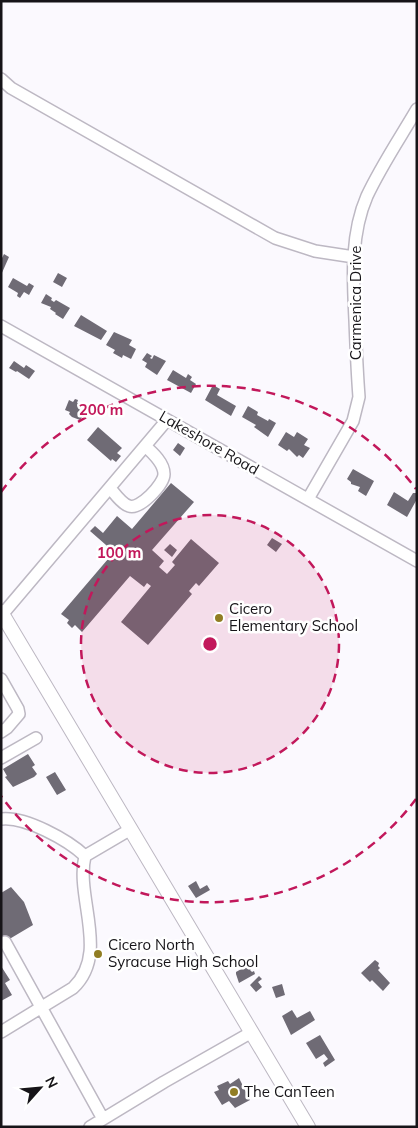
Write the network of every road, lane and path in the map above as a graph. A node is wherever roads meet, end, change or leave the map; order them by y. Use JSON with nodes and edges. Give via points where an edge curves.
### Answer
{"nodes":[{"id":1,"x":1,"y":79,"type":"edge"},
{"id":2,"x":417,"y":110,"type":"edge"},
{"id":3,"x":354,"y":257,"type":"junction"},
{"id":4,"x":1,"y":326,"type":"edge"},
{"id":5,"x":167,"y":420,"type":"junction"},
{"id":6,"x":145,"y":446,"type":"junction"},
{"id":7,"x":110,"y":488,"type":"junction"},
{"id":8,"x":308,"y":500,"type":"junction"},
{"id":9,"x":417,"y":561,"type":"edge"},
{"id":10,"x":2,"y":614,"type":"edge"},
{"id":11,"x":1,"y":679,"type":"edge"},
{"id":12,"x":1,"y":732,"type":"edge"},
{"id":13,"x":36,"y":738,"type":"dead end"},
{"id":14,"x":1,"y":758,"type":"edge"},
{"id":15,"x":1,"y":819,"type":"edge"},
{"id":16,"x":131,"y":829,"type":"junction"},
{"id":17,"x":85,"y":856,"type":"junction"},
{"id":18,"x":5,"y":942,"type":"dead end"},
{"id":19,"x":41,"y":1009,"type":"junction"},
{"id":20,"x":1,"y":1032,"type":"edge"},
{"id":21,"x":252,"y":1032,"type":"junction"},
{"id":22,"x":103,"y":1119,"type":"junction"},
{"id":23,"x":90,"y":1127,"type":"edge"},
{"id":24,"x":308,"y":1127,"type":"edge"}],
"edges":[{"from":1,"to":3,"type":"street","via":[[11,88],[275,238],[315,251]]},
{"from":2,"to":3,"type":"street","name":"Carmenica Drive","via":[[367,197]]},
{"from":3,"to":8,"type":"street","name":"Carmenica Drive","via":[[357,410]]},
{"from":4,"to":5,"type":"street","name":"Lakeshore Road"},
{"from":5,"to":6,"type":"street"},
{"from":5,"to":8,"type":"street","name":"Lakeshore Road"},
{"from":6,"to":7,"type":"street"},
{"from":6,"to":7,"type":"street","via":[[161,464],[164,473],[163,480],[151,495],[136,507],[129,506]]},
{"from":7,"to":10,"type":"street"},
{"from":8,"to":9,"type":"street","name":"Lakeshore Road"},
{"from":10,"to":16,"type":"main road"},
{"from":11,"to":12,"type":"street","via":[[19,714]]},
{"from":13,"to":14,"type":"street"},
{"from":15,"to":17,"type":"street","via":[[20,820],[69,843]]},
{"from":16,"to":17,"type":"street"},
{"from":16,"to":21,"type":"main road"},
{"from":17,"to":19,"type":"street","via":[[82,876],[90,947],[86,971],[74,988]]},
{"from":18,"to":19,"type":"street"},
{"from":19,"to":20,"type":"street"},
{"from":19,"to":22,"type":"street"},
{"from":21,"to":22,"type":"street"},
{"from":21,"to":24,"type":"main road"},
{"from":22,"to":23,"type":"street"}]}
